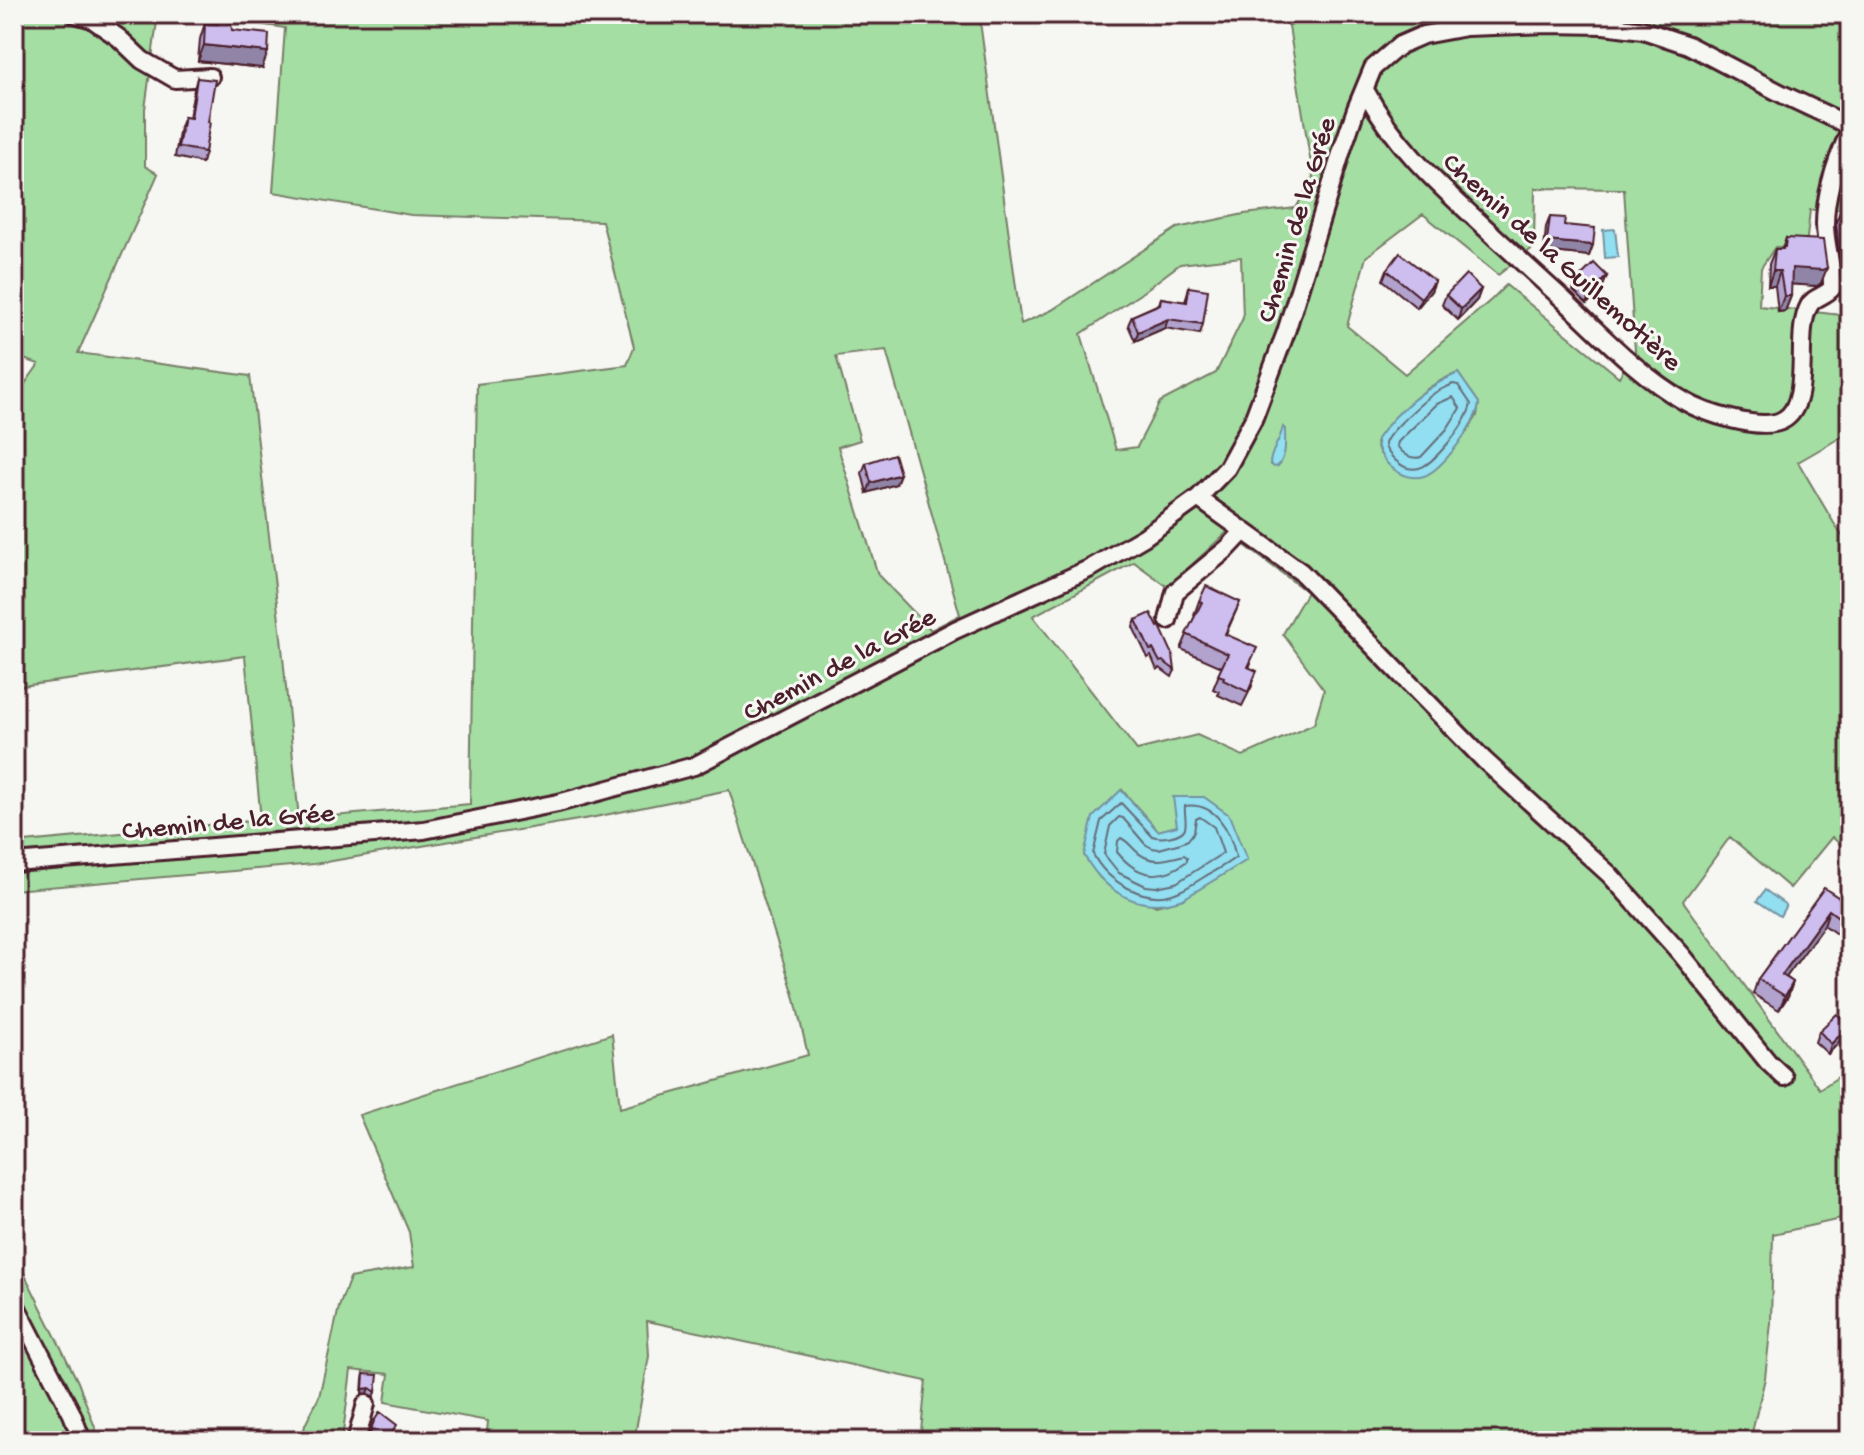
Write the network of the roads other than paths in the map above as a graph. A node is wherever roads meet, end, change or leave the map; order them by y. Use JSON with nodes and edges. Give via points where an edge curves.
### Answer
{"nodes":[{"id":1,"x":75,"y":14,"type":"edge"},
{"id":2,"x":210,"y":77,"type":"edge"},
{"id":3,"x":1365,"y":90,"type":"junction"},
{"id":4,"x":1850,"y":128,"type":"edge"},
{"id":5,"x":1198,"y":498,"type":"junction"},
{"id":6,"x":1243,"y":532,"type":"junction"},
{"id":7,"x":1168,"y":620,"type":"dead end"},
{"id":8,"x":14,"y":863,"type":"edge"},
{"id":9,"x":1784,"y":1077,"type":"dead end"},
{"id":10,"x":14,"y":1302,"type":"edge"},
{"id":11,"x":366,"y":1404,"type":"dead end"},
{"id":12,"x":82,"y":1441,"type":"edge"},
{"id":13,"x":356,"y":1441,"type":"edge"}],
"edges":[{"from":1,"to":2,"type":"street","via":[[92,19],[175,79]]},
{"from":3,"to":4,"type":"street","name":"Chemin de la Grée","via":[[1373,68],[1400,45],[1423,35],[1466,27],[1617,27],[1688,45]]},
{"from":3,"to":4,"type":"street","name":"Chemin de la Guillemotière","via":[[1402,147],[1448,194],[1639,369],[1683,401],[1761,424],[1785,419],[1793,411],[1801,387],[1808,309],[1832,288],[1826,206]]},
{"from":3,"to":5,"type":"street","name":"Chemin de la Grée","via":[[1253,420],[1227,468]]},
{"from":5,"to":6,"type":"street"},
{"from":5,"to":8,"type":"street","name":"Chemin de la Grée","via":[[1091,568],[955,630],[694,766],[558,803],[424,830]]},
{"from":6,"to":7,"type":"street","via":[[1175,592]]},
{"from":6,"to":9,"type":"street","via":[[1301,572],[1484,760],[1610,875]]},
{"from":10,"to":12,"type":"street"},
{"from":11,"to":13,"type":"street"}]}
